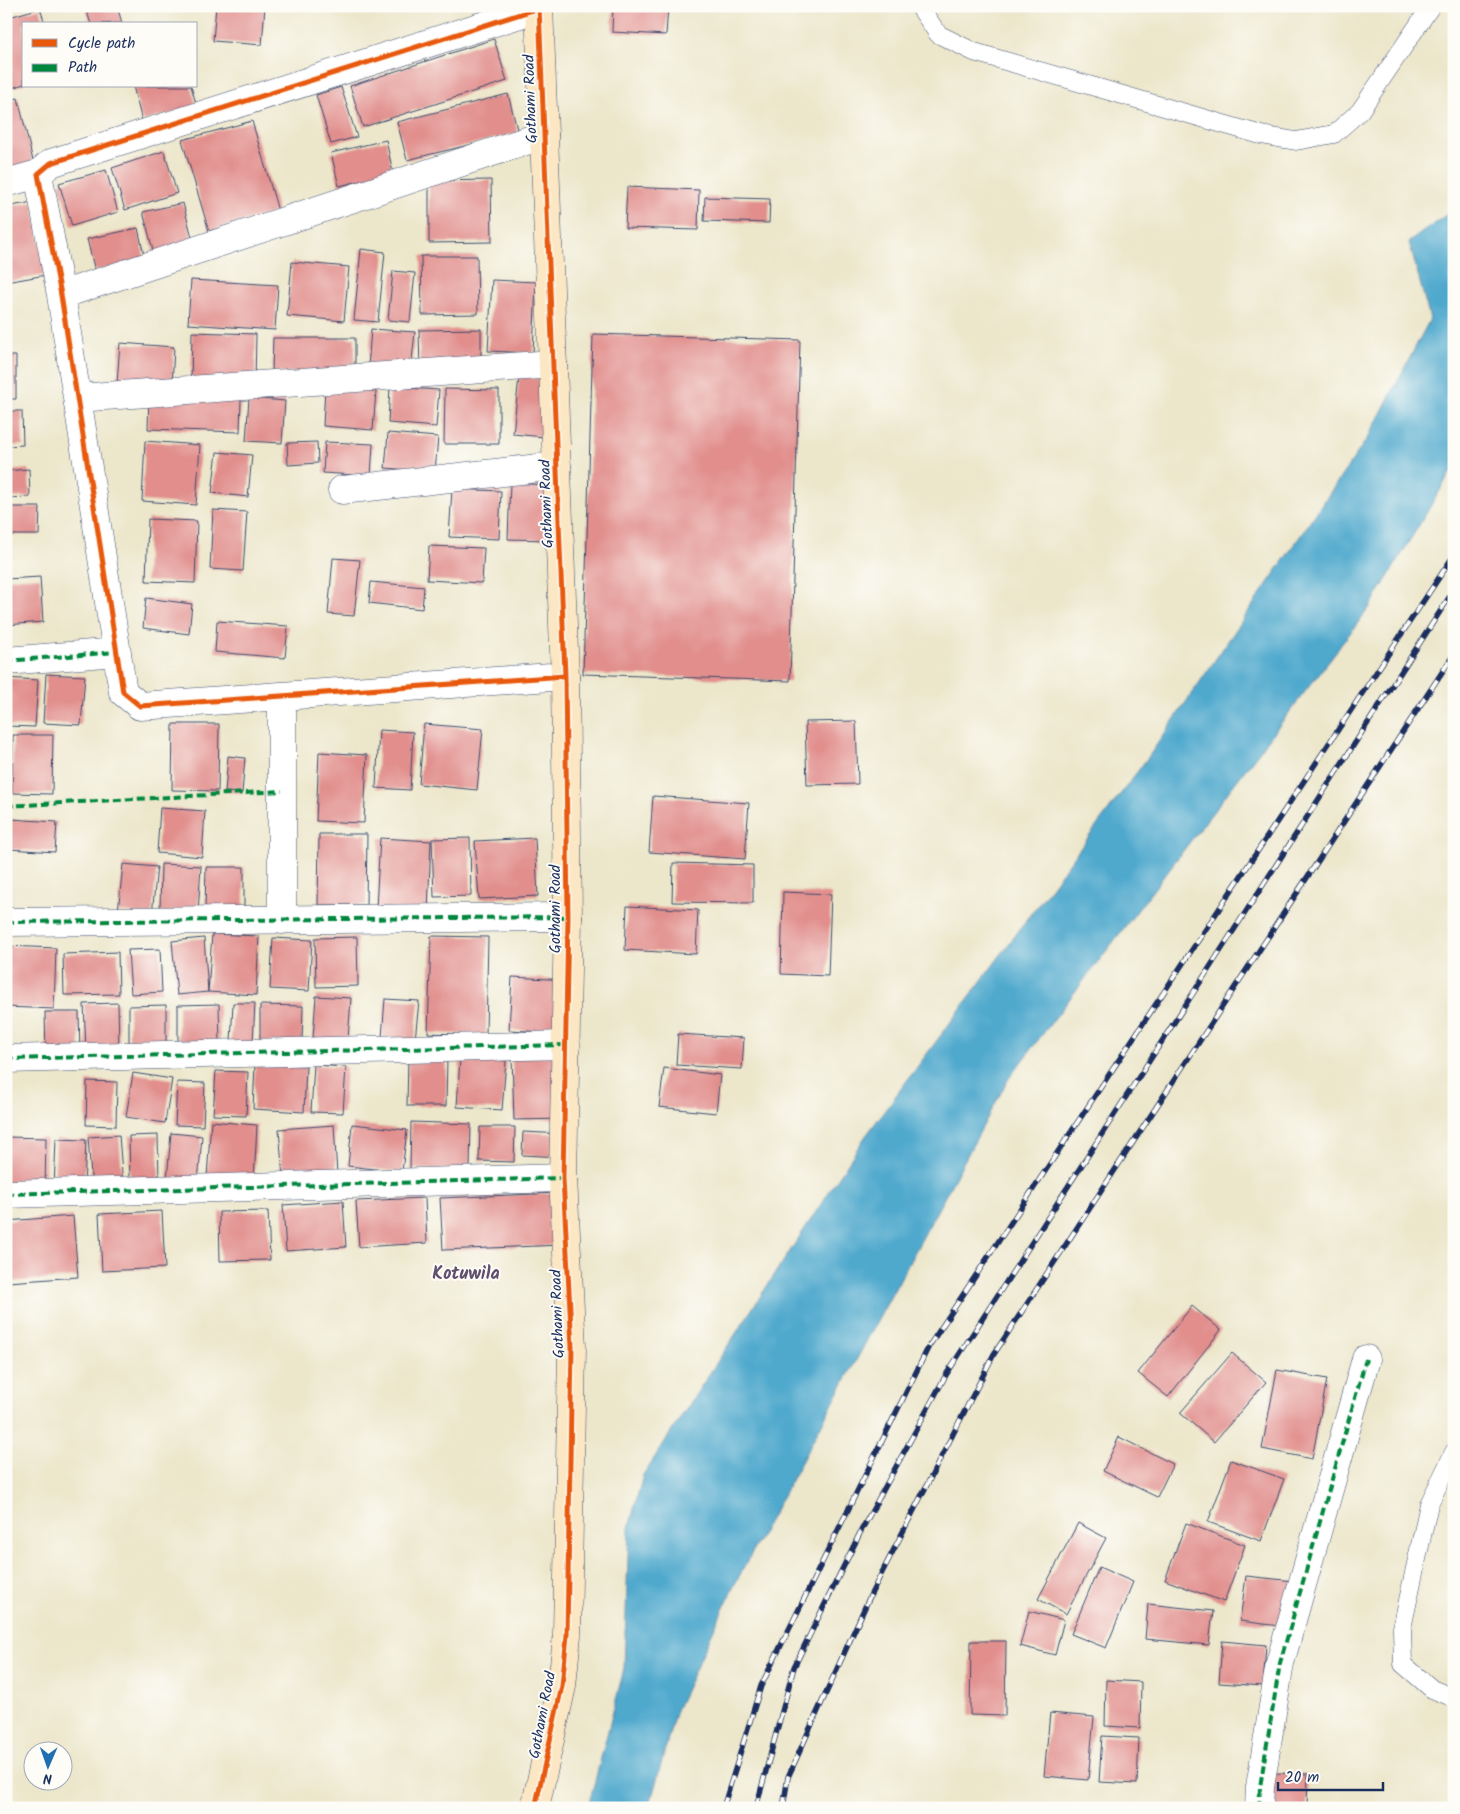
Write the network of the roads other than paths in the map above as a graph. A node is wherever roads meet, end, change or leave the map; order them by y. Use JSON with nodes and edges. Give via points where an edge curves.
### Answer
{"nodes":[{"id":1,"x":919,"y":6,"type":"edge"},
{"id":2,"x":1431,"y":6,"type":"edge"},
{"id":3,"x":539,"y":7,"type":"edge"},
{"id":4,"x":544,"y":135,"type":"junction"},
{"id":5,"x":38,"y":174,"type":"junction"},
{"id":6,"x":6,"y":183,"type":"edge"},
{"id":7,"x":61,"y":296,"type":"junction"},
{"id":8,"x":553,"y":364,"type":"junction"},
{"id":9,"x":77,"y":398,"type":"junction"},
{"id":10,"x":557,"y":466,"type":"junction"},
{"id":11,"x":342,"y":490,"type":"dead end"},
{"id":12,"x":117,"y":652,"type":"junction"},
{"id":13,"x":6,"y":662,"type":"edge"},
{"id":14,"x":565,"y":676,"type":"junction"},
{"id":15,"x":282,"y":696,"type":"junction"},
{"id":16,"x":568,"y":917,"type":"junction"},
{"id":17,"x":282,"y":920,"type":"junction"},
{"id":18,"x":6,"y":922,"type":"edge"},
{"id":19,"x":566,"y":1044,"type":"junction"},
{"id":20,"x":6,"y":1059,"type":"edge"},
{"id":21,"x":564,"y":1178,"type":"junction"},
{"id":22,"x":6,"y":1194,"type":"edge"},
{"id":23,"x":1366,"y":1359,"type":"dead end"},
{"id":24,"x":1454,"y":1452,"type":"edge"},
{"id":25,"x":1454,"y":1698,"type":"edge"},
{"id":26,"x":535,"y":1808,"type":"edge"},
{"id":27,"x":1259,"y":1808,"type":"edge"}],
"edges":[{"from":1,"to":2,"type":"lane","via":[[938,34],[974,52],[1261,135],[1296,141],[1334,134],[1360,111]]},
{"from":3,"to":4,"type":"street","name":"Gothami Road"},
{"from":3,"to":5,"type":"street","via":[[51,163]]},
{"from":4,"to":7,"type":"street"},
{"from":4,"to":8,"type":"street","name":"Gothami Road"},
{"from":5,"to":6,"type":"street"},
{"from":5,"to":7,"type":"street"},
{"from":7,"to":9,"type":"street"},
{"from":8,"to":9,"type":"street"},
{"from":8,"to":10,"type":"street","name":"Gothami Road"},
{"from":9,"to":12,"type":"street"},
{"from":10,"to":11,"type":"street"},
{"from":10,"to":14,"type":"street","name":"Gothami Road"},
{"from":12,"to":13,"type":"street"},
{"from":12,"to":15,"type":"street","via":[[123,692],[140,706]]},
{"from":14,"to":15,"type":"street"},
{"from":14,"to":16,"type":"street","name":"Gothami Road"},
{"from":15,"to":17,"type":"street"},
{"from":16,"to":17,"type":"street"},
{"from":16,"to":19,"type":"street","name":"Gothami Road"},
{"from":17,"to":18,"type":"street"},
{"from":19,"to":20,"type":"street"},
{"from":19,"to":21,"type":"street","name":"Gothami Road"},
{"from":21,"to":22,"type":"street"},
{"from":21,"to":26,"type":"street","name":"Gothami Road","via":[[572,1347],[567,1635],[562,1686]]},
{"from":23,"to":27,"type":"street","via":[[1280,1663]]},
{"from":24,"to":25,"type":"lane","via":[[1429,1504],[1402,1628],[1403,1664],[1432,1689]]}]}
